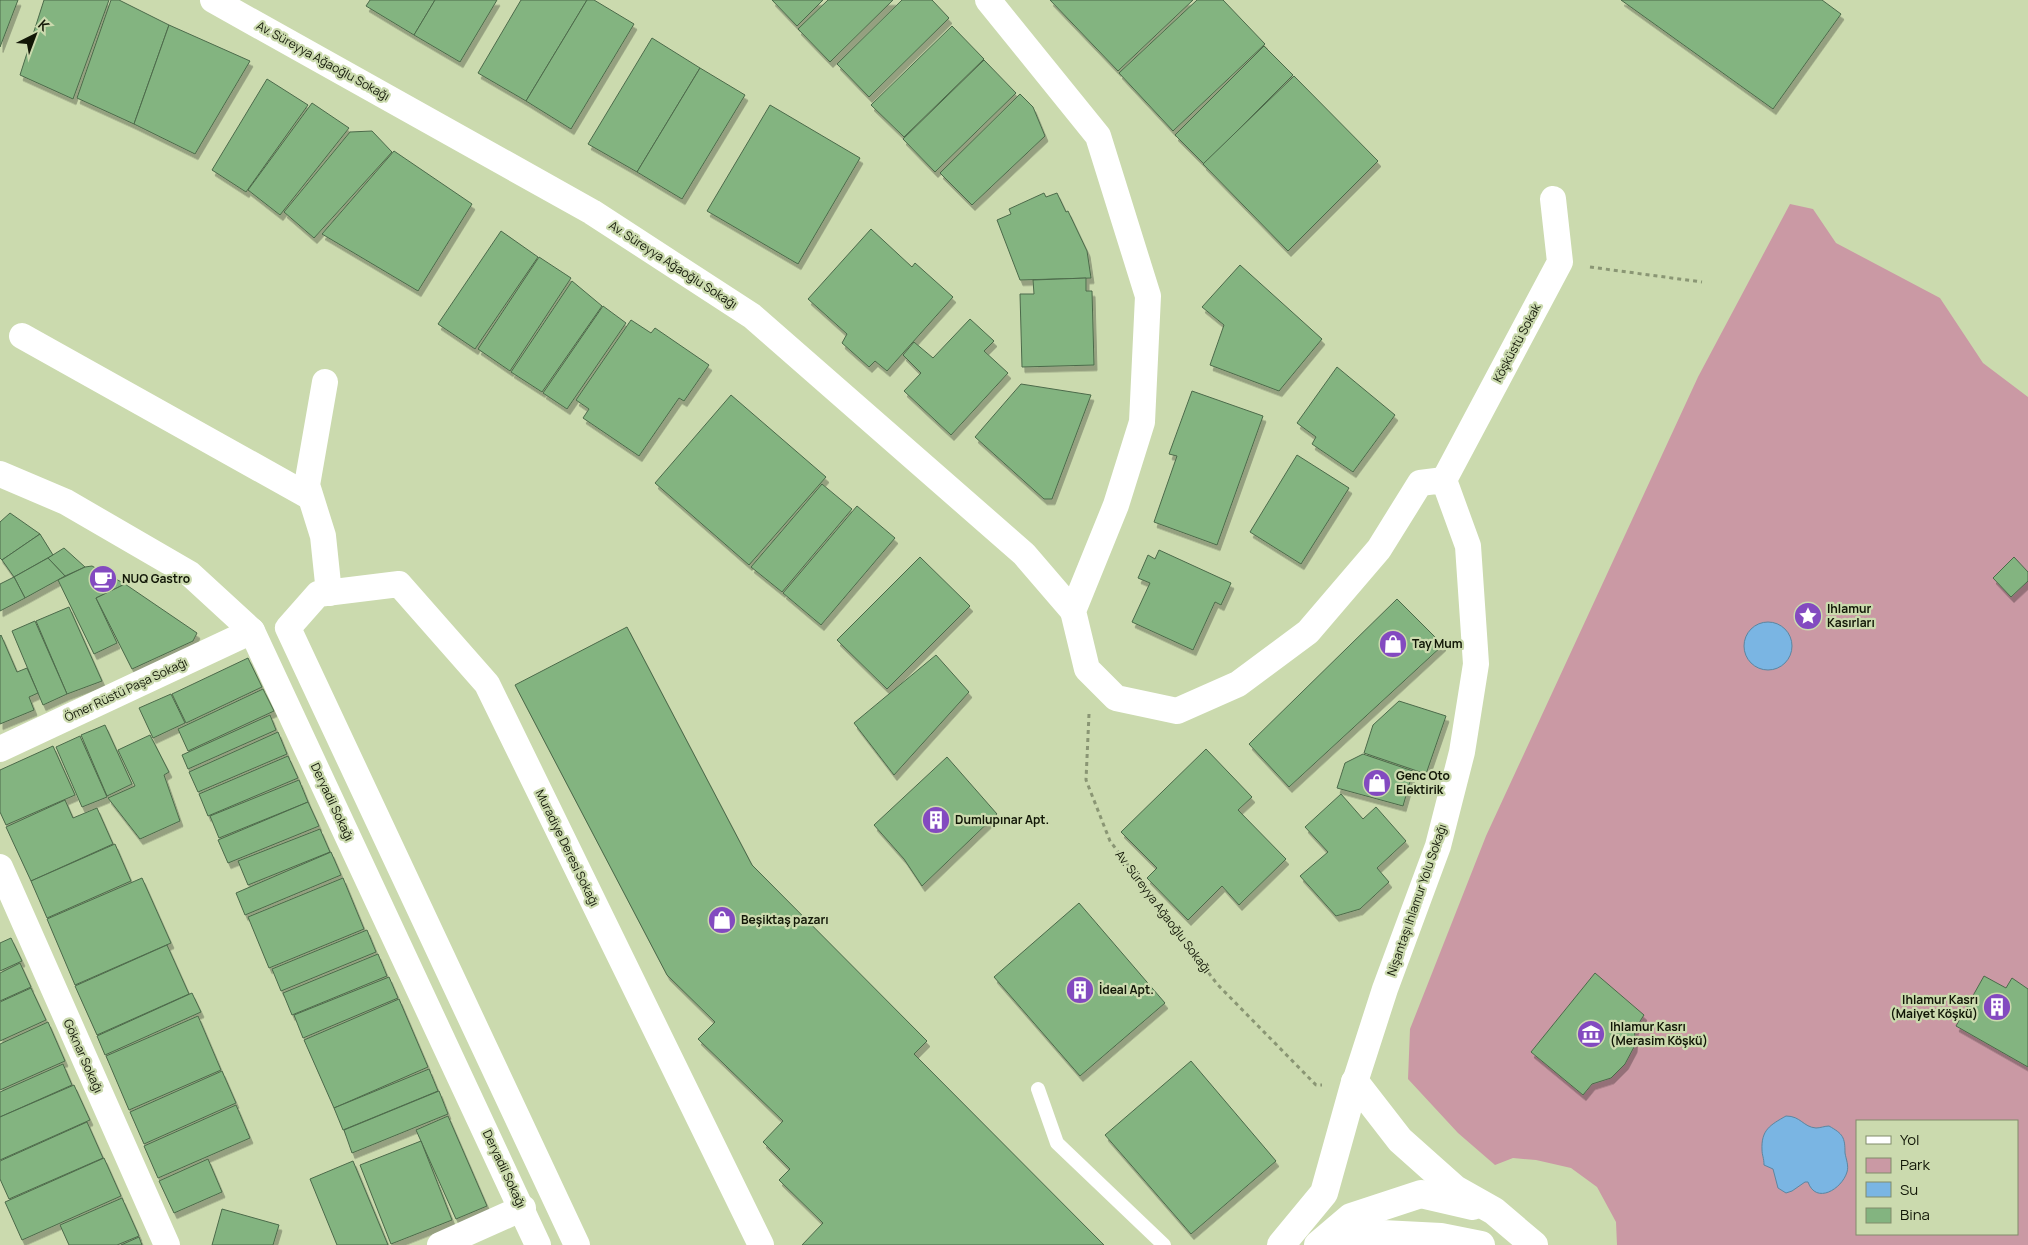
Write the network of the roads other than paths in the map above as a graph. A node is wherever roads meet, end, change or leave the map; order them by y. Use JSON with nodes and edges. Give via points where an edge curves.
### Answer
{"nodes":[{"id":1,"x":988,"y":0,"type":"edge"},
{"id":2,"x":225,"y":3,"type":"edge"},
{"id":3,"x":1553,"y":199,"type":"dead end"},
{"id":4,"x":22,"y":336,"type":"dead end"},
{"id":5,"x":325,"y":382,"type":"dead end"},
{"id":6,"x":0,"y":474,"type":"edge"},
{"id":7,"x":1444,"y":480,"type":"junction"},
{"id":8,"x":310,"y":497,"type":"junction"},
{"id":9,"x":329,"y":593,"type":"junction"},
{"id":10,"x":1073,"y":611,"type":"junction"},
{"id":11,"x":252,"y":631,"type":"junction"},
{"id":12,"x":0,"y":749,"type":"edge"},
{"id":13,"x":0,"y":867,"type":"edge"},
{"id":14,"x":1355,"y":1082,"type":"junction"},
{"id":15,"x":1038,"y":1089,"type":"dead end"},
{"id":16,"x":523,"y":1208,"type":"junction"},
{"id":17,"x":1494,"y":1211,"type":"junction"},
{"id":18,"x":167,"y":1245,"type":"edge"},
{"id":19,"x":440,"y":1245,"type":"edge"},
{"id":20,"x":538,"y":1245,"type":"edge"},
{"id":21,"x":577,"y":1245,"type":"edge"},
{"id":22,"x":760,"y":1245,"type":"edge"},
{"id":23,"x":1164,"y":1245,"type":"edge"},
{"id":24,"x":1281,"y":1245,"type":"edge"},
{"id":25,"x":1318,"y":1245,"type":"edge"},
{"id":26,"x":1335,"y":1245,"type":"edge"},
{"id":27,"x":1481,"y":1245,"type":"edge"},
{"id":28,"x":1534,"y":1245,"type":"edge"}],
"edges":[{"from":1,"to":10,"type":"street","via":[[1098,136],[1148,296],[1142,422],[1116,505]]},
{"from":2,"to":10,"type":"street","name":"Av. Süreyya Ağaoğlu Sokağı","via":[[592,212],[752,316],[1024,554]]},
{"from":3,"to":7,"type":"street","name":"Köşküstü Sokak","via":[[1560,262]]},
{"from":4,"to":8,"type":"street"},
{"from":5,"to":8,"type":"street","via":[[307,484]]},
{"from":6,"to":11,"type":"street","name":"Deryadil Sokağı","via":[[66,502],[190,574]]},
{"from":7,"to":10,"type":"street","via":[[1420,483],[1379,549],[1308,632],[1238,684],[1177,711],[1116,698],[1087,669]]},
{"from":7,"to":14,"type":"street","name":"Nişantaşı Ihlamur Yolu Sokağı","via":[[1468,546],[1476,664],[1462,752],[1438,846]]},
{"from":8,"to":9,"type":"street","via":[[323,536]]},
{"from":9,"to":21,"type":"street","name":"Muradiye Deresi Sokağı","via":[[318,594],[288,628]]},
{"from":9,"to":22,"type":"street","name":"Muradiye Deresi Sokağı","via":[[399,584],[487,684]]},
{"from":11,"to":12,"type":"street","name":"Ömer Rüstü Paşa Sokağı"},
{"from":11,"to":16,"type":"street","name":"Deryadil Sokağı"},
{"from":13,"to":18,"type":"street","name":"Göknar Sokağı"},
{"from":14,"to":17,"type":"street","via":[[1400,1140],[1455,1189]]},
{"from":14,"to":24,"type":"street","via":[[1324,1193]]},
{"from":15,"to":23,"type":"lane","via":[[1057,1143]]},
{"from":16,"to":19,"type":"street"},
{"from":16,"to":20,"type":"street","name":"Deryadil Sokağı"},
{"from":17,"to":25,"type":"street","via":[[1421,1194],[1351,1217]]},
{"from":17,"to":28,"type":"street"},
{"from":26,"to":27,"type":"street","via":[[1382,1234],[1441,1237]]}]}
